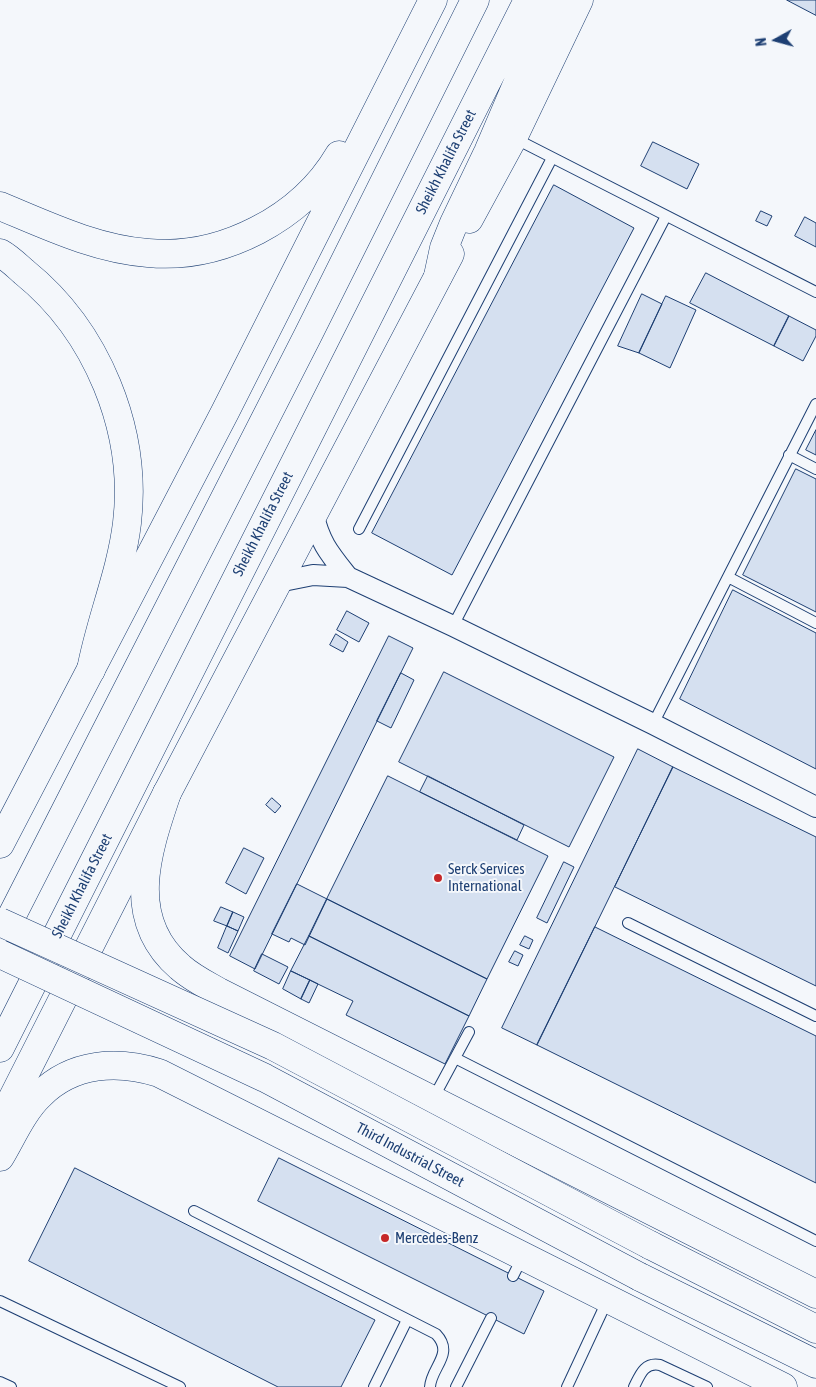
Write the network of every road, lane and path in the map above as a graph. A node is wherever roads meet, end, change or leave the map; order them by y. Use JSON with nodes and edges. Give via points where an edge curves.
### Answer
{"nodes":[{"id":1,"x":433,"y":0,"type":"edge"},
{"id":2,"x":475,"y":0,"type":"edge"},
{"id":3,"x":528,"y":0,"type":"edge"},
{"id":4,"x":553,"y":0,"type":"edge"},
{"id":5,"x":579,"y":0,"type":"edge"},
{"id":6,"x":406,"y":55,"type":"junction"},
{"id":7,"x":513,"y":138,"type":"junction"},
{"id":8,"x":552,"y":158,"type":"junction"},
{"id":9,"x":0,"y":206,"type":"edge"},
{"id":10,"x":666,"y":216,"type":"junction"},
{"id":11,"x":0,"y":253,"type":"edge"},
{"id":12,"x":438,"y":276,"type":"junction"},
{"id":13,"x":816,"y":292,"type":"edge"},
{"id":14,"x":816,"y":404,"type":"edge"},
{"id":15,"x":790,"y":455,"type":"junction"},
{"id":16,"x":816,"y":469,"type":"edge"},
{"id":17,"x":313,"y":513,"type":"junction"},
{"id":18,"x":359,"y":529,"type":"dead end"},
{"id":19,"x":348,"y":577,"type":"junction"},
{"id":20,"x":728,"y":577,"type":"junction"},
{"id":21,"x":278,"y":582,"type":"junction"},
{"id":22,"x":816,"y":622,"type":"edge"},
{"id":23,"x":453,"y":626,"type":"junction"},
{"id":24,"x":90,"y":670,"type":"junction"},
{"id":25,"x":653,"y":724,"type":"junction"},
{"id":26,"x":167,"y":793,"type":"junction"},
{"id":27,"x":816,"y":807,"type":"edge"},
{"id":28,"x":0,"y":844,"type":"edge"},
{"id":29,"x":0,"y":922,"type":"edge"},
{"id":30,"x":628,"y":923,"type":"dead end"},
{"id":31,"x":0,"y":939,"type":"edge"},
{"id":32,"x":0,"y":954,"type":"edge"},
{"id":33,"x":816,"y":1016,"type":"edge"},
{"id":34,"x":469,"y":1032,"type":"dead end"},
{"id":35,"x":0,"y":1048,"type":"edge"},
{"id":36,"x":455,"y":1058,"type":"junction"},
{"id":37,"x":432,"y":1100,"type":"junction"},
{"id":38,"x":0,"y":1123,"type":"edge"},
{"id":39,"x":0,"y":1157,"type":"edge"},
{"id":40,"x":194,"y":1211,"type":"dead end"},
{"id":41,"x":816,"y":1241,"type":"edge"},
{"id":42,"x":816,"y":1294,"type":"edge"},
{"id":43,"x":608,"y":1298,"type":"junction"},
{"id":44,"x":0,"y":1301,"type":"edge"},
{"id":45,"x":491,"y":1318,"type":"dead end"},
{"id":46,"x":406,"y":1320,"type":"junction"},
{"id":47,"x":816,"y":1328,"type":"edge"},
{"id":48,"x":816,"y":1364,"type":"edge"},
{"id":49,"x":0,"y":1382,"type":"edge"},
{"id":50,"x":11,"y":1387,"type":"edge"},
{"id":51,"x":180,"y":1387,"type":"edge"},
{"id":52,"x":374,"y":1387,"type":"edge"},
{"id":53,"x":430,"y":1387,"type":"edge"},
{"id":54,"x":456,"y":1387,"type":"edge"},
{"id":55,"x":566,"y":1387,"type":"edge"},
{"id":56,"x":634,"y":1387,"type":"edge"},
{"id":57,"x":708,"y":1387,"type":"edge"},
{"id":58,"x":783,"y":1387,"type":"edge"}],
"edges":[{"from":1,"to":6,"type":"main road"},
{"from":2,"to":31,"type":"main road"},
{"from":3,"to":35,"type":"main road","name":"Sheikh Khalifa Street"},
{"from":4,"to":12,"type":"main road","via":[[454,223]]},
{"from":5,"to":7,"type":"main road"},
{"from":6,"to":9,"type":"main road","via":[[374,90],[323,178],[277,219],[249,235],[218,246],[182,253],[149,254],[82,239]]},
{"from":6,"to":24,"type":"main road"},
{"from":7,"to":8,"type":"lane"},
{"from":7,"to":12,"type":"main road"},
{"from":8,"to":10,"type":"lane"},
{"from":8,"to":18,"type":"lane"},
{"from":10,"to":13,"type":"lane"},
{"from":10,"to":23,"type":"lane"},
{"from":11,"to":24,"type":"main road","via":[[39,284],[70,318],[94,355],[124,438],[130,481],[127,526]]},
{"from":12,"to":17,"type":"main road"},
{"from":14,"to":15,"type":"lane"},
{"from":15,"to":16,"type":"lane"},
{"from":15,"to":20,"type":"lane"},
{"from":17,"to":19,"type":"street","via":[[324,546]]},
{"from":17,"to":21,"type":"main road"},
{"from":19,"to":21,"type":"street","via":[[313,575]]},
{"from":19,"to":23,"type":"street"},
{"from":20,"to":22,"type":"lane"},
{"from":20,"to":25,"type":"lane"},
{"from":21,"to":26,"type":"main road"},
{"from":23,"to":25,"type":"street"},
{"from":24,"to":28,"type":"main road"},
{"from":25,"to":27,"type":"street"},
{"from":26,"to":37,"type":"main road","via":[[148,852],[144,892],[154,933],[165,951],[179,967],[204,983]]},
{"from":26,"to":38,"type":"main road"},
{"from":29,"to":47,"type":"main road","bridge":true,"via":[[273,1046],[650,1245]]},
{"from":30,"to":33,"type":"lane"},
{"from":32,"to":48,"type":"main road","name":"Third Industrial Street","bridge":true,"via":[[265,1078],[640,1278]]},
{"from":34,"to":36,"type":"lane"},
{"from":36,"to":37,"type":"lane"},
{"from":36,"to":41,"type":"lane"},
{"from":37,"to":42,"type":"main road"},
{"from":39,"to":43,"type":"main road","via":[[39,1095],[56,1082],[96,1066],[139,1066],[159,1073],[518,1265]]},
{"from":40,"to":46,"type":"lane"},
{"from":43,"to":55,"type":"lane"},
{"from":43,"to":58,"type":"main road"},
{"from":44,"to":51,"type":"lane"},
{"from":45,"to":54,"type":"lane"},
{"from":46,"to":52,"type":"lane"},
{"from":46,"to":53,"type":"lane","via":[[436,1334],[443,1344],[442,1356]]},
{"from":49,"to":50,"type":"lane"},
{"from":56,"to":57,"type":"lane","via":[[646,1366],[653,1364]]}]}
